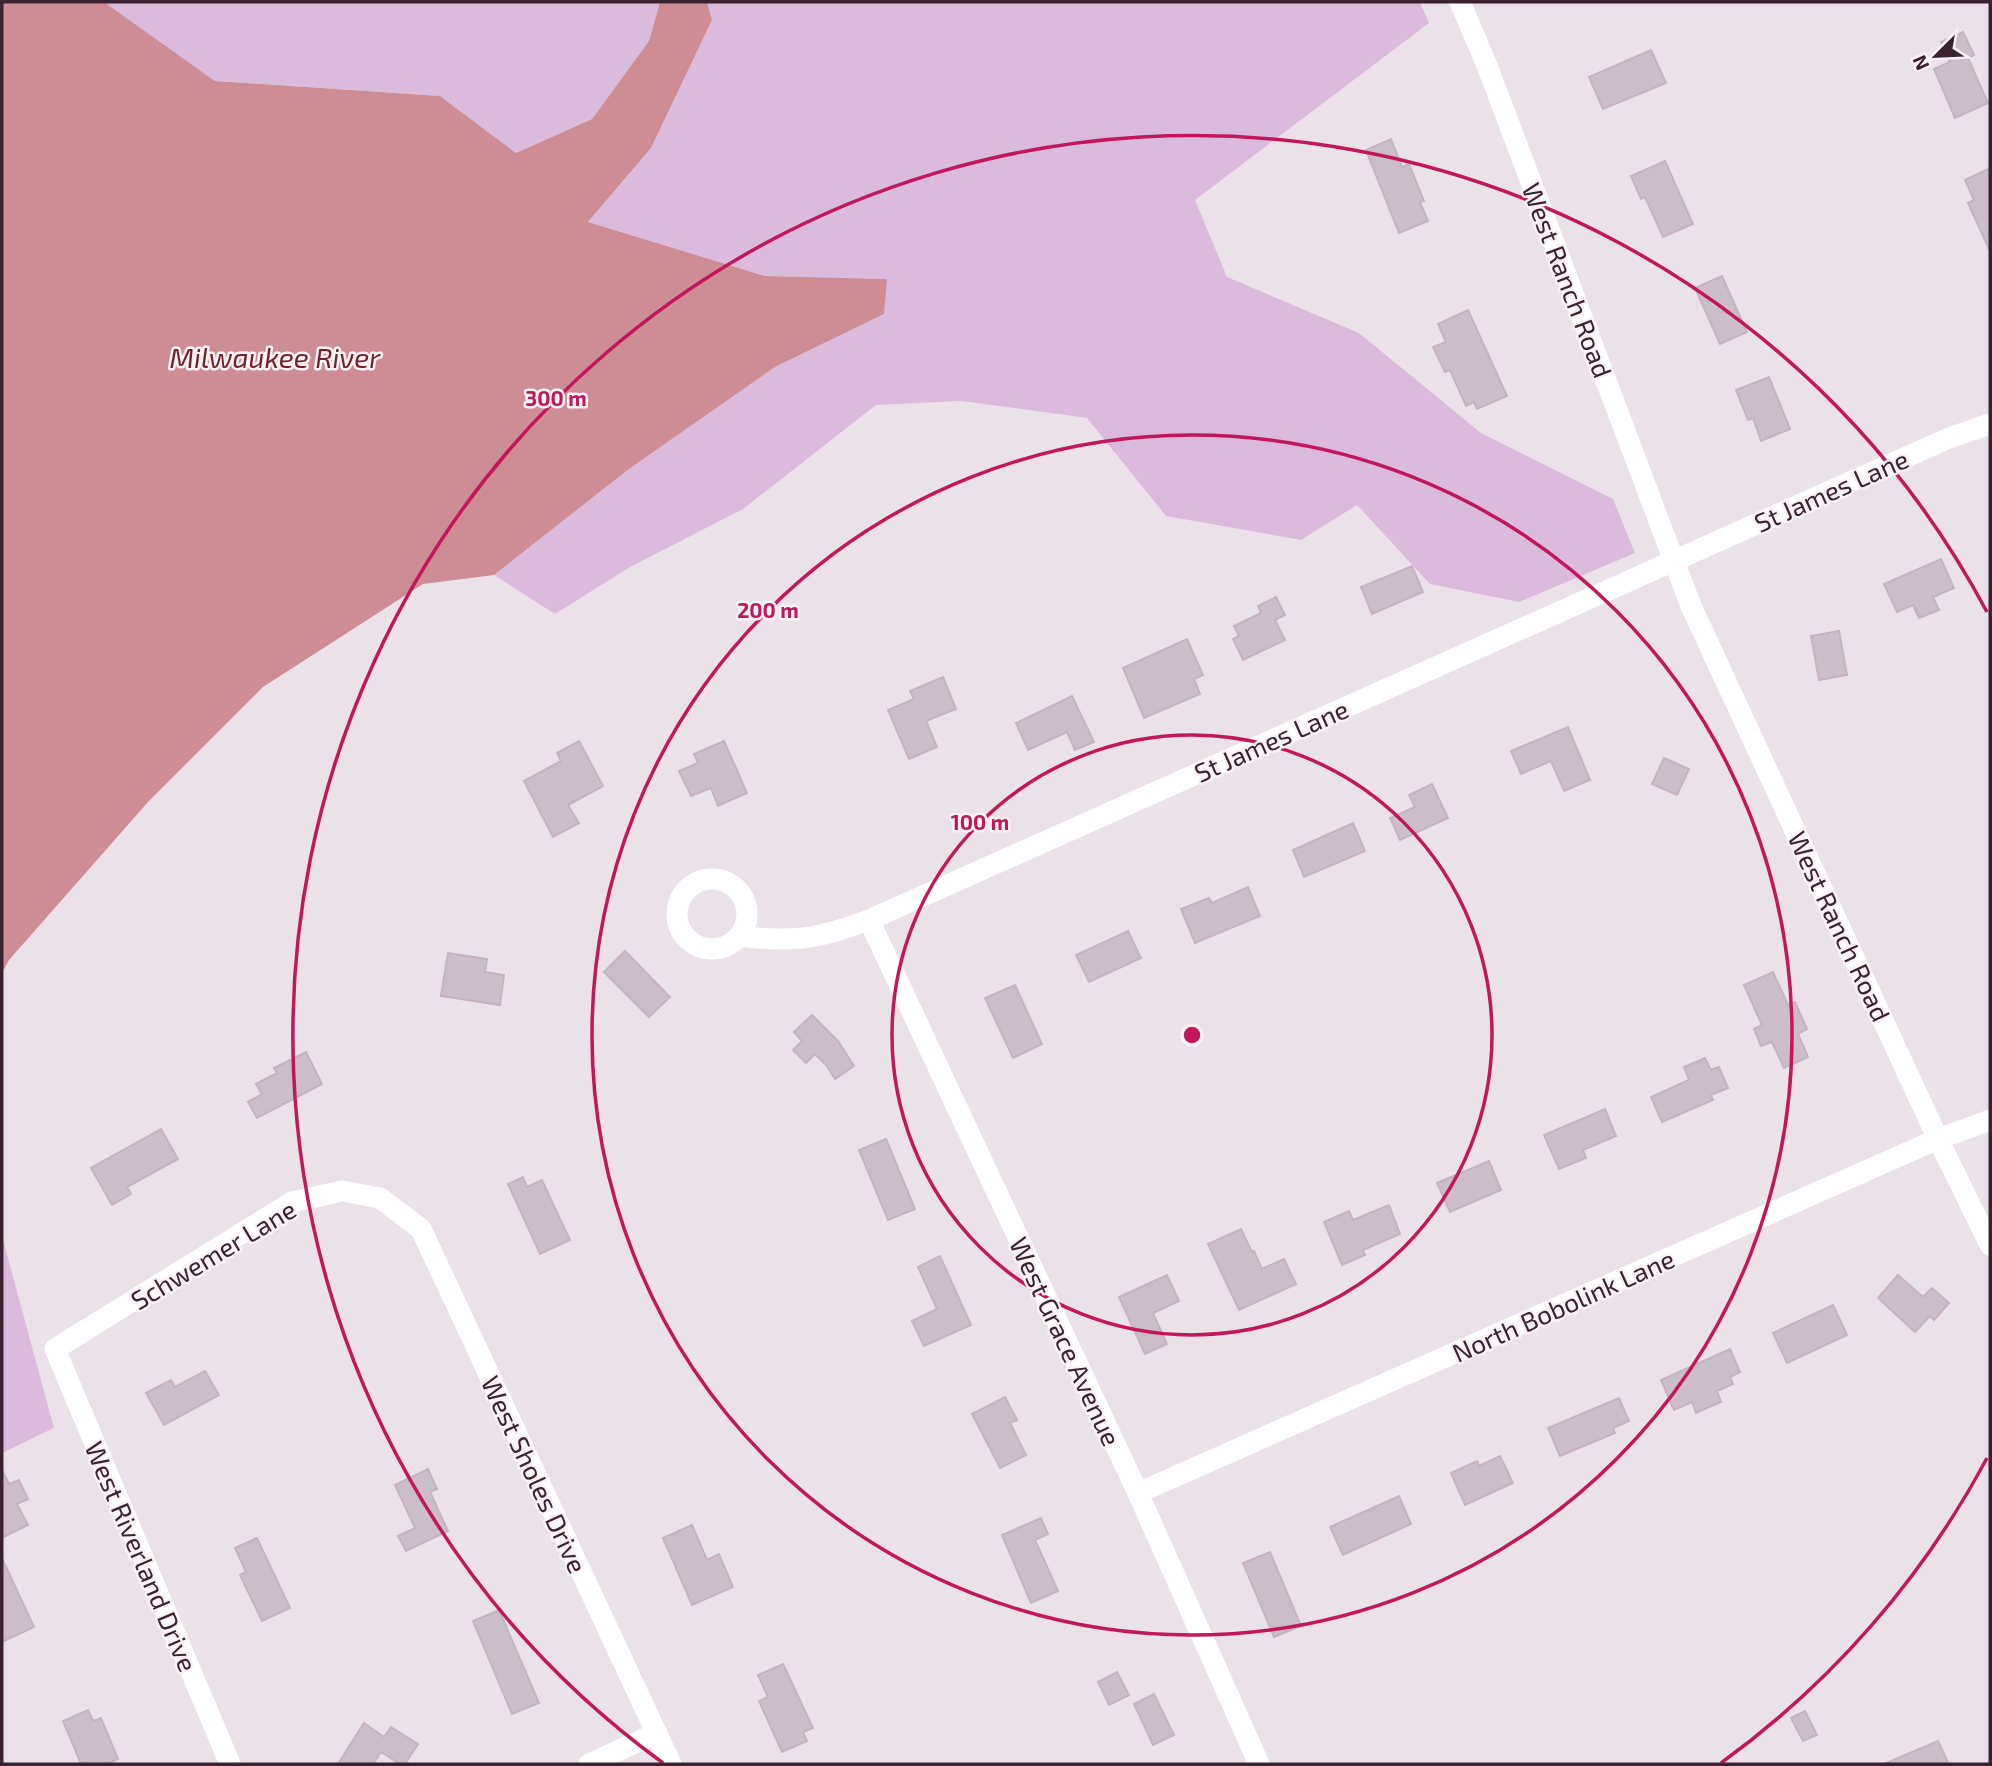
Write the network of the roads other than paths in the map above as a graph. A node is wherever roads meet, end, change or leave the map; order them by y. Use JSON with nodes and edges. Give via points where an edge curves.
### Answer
{"nodes":[{"id":1,"x":1460,"y":2,"type":"edge"},
{"id":2,"x":1990,"y":424,"type":"edge"},
{"id":3,"x":1674,"y":560,"type":"junction"},
{"id":4,"x":869,"y":920,"type":"junction"},
{"id":5,"x":739,"y":936,"type":"dead end"},
{"id":6,"x":1990,"y":1120,"type":"edge"},
{"id":7,"x":1938,"y":1139,"type":"junction"},
{"id":8,"x":380,"y":1198,"type":"joint"},
{"id":9,"x":1990,"y":1245,"type":"edge"},
{"id":10,"x":55,"y":1349,"type":"joint"},
{"id":11,"x":1138,"y":1493,"type":"junction"},
{"id":12,"x":657,"y":1733,"type":"junction"},
{"id":13,"x":230,"y":1764,"type":"edge"},
{"id":14,"x":589,"y":1764,"type":"edge"},
{"id":15,"x":671,"y":1764,"type":"edge"},
{"id":16,"x":1259,"y":1764,"type":"edge"}],
"edges":[{"from":1,"to":3,"type":"street","name":"West Ranch Road"},
{"from":2,"to":3,"type":"street","name":"St James Lane"},
{"from":3,"to":4,"type":"street","name":"St James Lane"},
{"from":3,"to":7,"type":"street","name":"West Ranch Road","via":[[1691,607]]},
{"from":4,"to":5,"type":"street","name":"St James Lane","via":[[793,940]]},
{"from":4,"to":11,"type":"street","name":"West Grace Avenue"},
{"from":6,"to":7,"type":"street","name":"North Bobolink Lane"},
{"from":7,"to":9,"type":"street","name":"West Ranch Road"},
{"from":7,"to":11,"type":"street","name":"North Bobolink Lane"},
{"from":8,"to":10,"type":"street","name":"Schwemer Lane","via":[[342,1191],[292,1202]]},
{"from":8,"to":12,"type":"street","name":"West Sholes Drive","via":[[421,1229]]},
{"from":10,"to":13,"type":"street","name":"West Riverland Drive"},
{"from":11,"to":16,"type":"street","name":"West Grace Avenue"},
{"from":12,"to":14,"type":"street"},
{"from":12,"to":15,"type":"street","name":"West Sholes Drive"}]}
